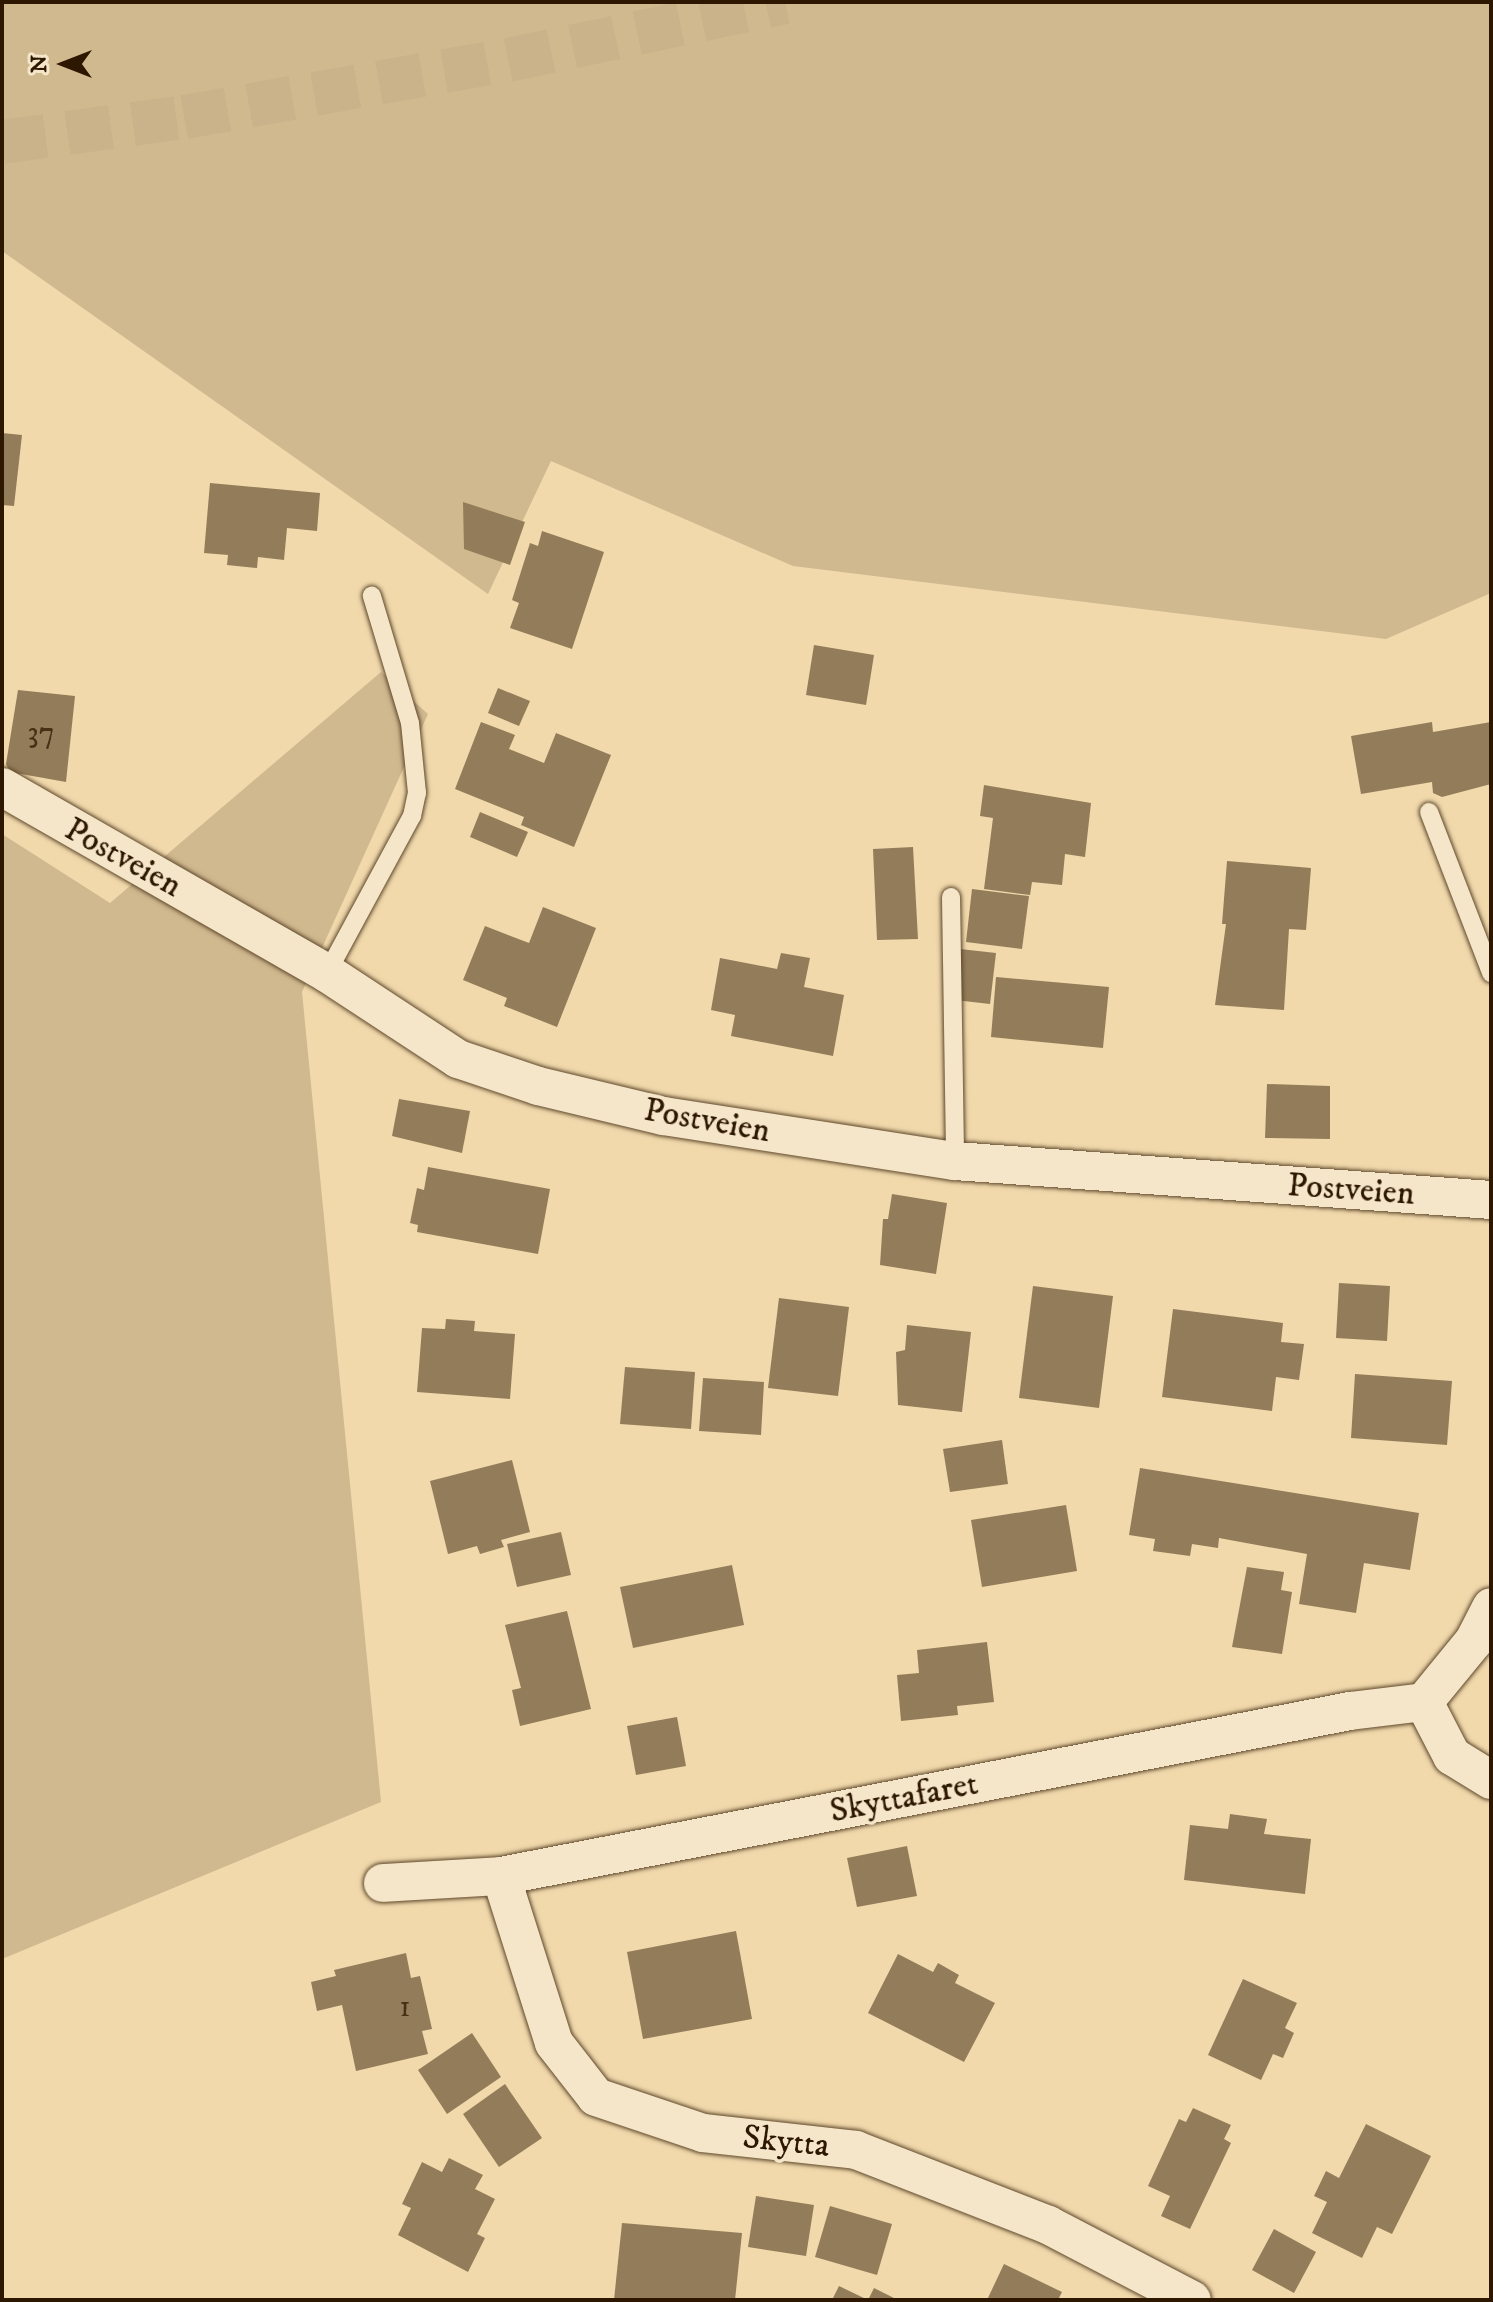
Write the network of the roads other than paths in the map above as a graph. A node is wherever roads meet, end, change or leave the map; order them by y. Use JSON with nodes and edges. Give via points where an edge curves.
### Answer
{"nodes":[{"id":1,"x":372,"y":596,"type":"dead end"},
{"id":2,"x":2,"y":787,"type":"edge"},
{"id":3,"x":1429,"y":812,"type":"dead end"},
{"id":4,"x":951,"y":897,"type":"dead end"},
{"id":5,"x":327,"y":973,"type":"junction"},
{"id":6,"x":1491,"y":973,"type":"edge"},
{"id":7,"x":955,"y":1161,"type":"junction"},
{"id":8,"x":1491,"y":1200,"type":"edge"},
{"id":9,"x":1491,"y":1607,"type":"edge"},
{"id":10,"x":1424,"y":1702,"type":"junction"},
{"id":11,"x":1491,"y":1780,"type":"edge"},
{"id":12,"x":501,"y":1876,"type":"junction"},
{"id":13,"x":383,"y":1883,"type":"dead end"},
{"id":14,"x":1192,"y":2300,"type":"edge"}],
"edges":[{"from":1,"to":5,"type":"lane","via":[[410,723],[417,793],[412,816]]},
{"from":2,"to":5,"type":"street","name":"Postveien"},
{"from":3,"to":6,"type":"lane"},
{"from":4,"to":7,"type":"lane"},
{"from":5,"to":7,"type":"street","name":"Postveien","via":[[458,1059],[538,1086],[663,1116]]},
{"from":7,"to":8,"type":"street","name":"Postveien"},
{"from":9,"to":10,"type":"street","via":[[1474,1641]]},
{"from":10,"to":11,"type":"street","via":[[1452,1756]]},
{"from":10,"to":12,"type":"street","name":"Skyttafaret","via":[[1350,1711]]},
{"from":12,"to":13,"type":"street","name":"Skyttafaret"},
{"from":12,"to":14,"type":"street","name":"Skytta","via":[[554,2043],[596,2097],[703,2133],[856,2150],[1048,2225]]}]}
